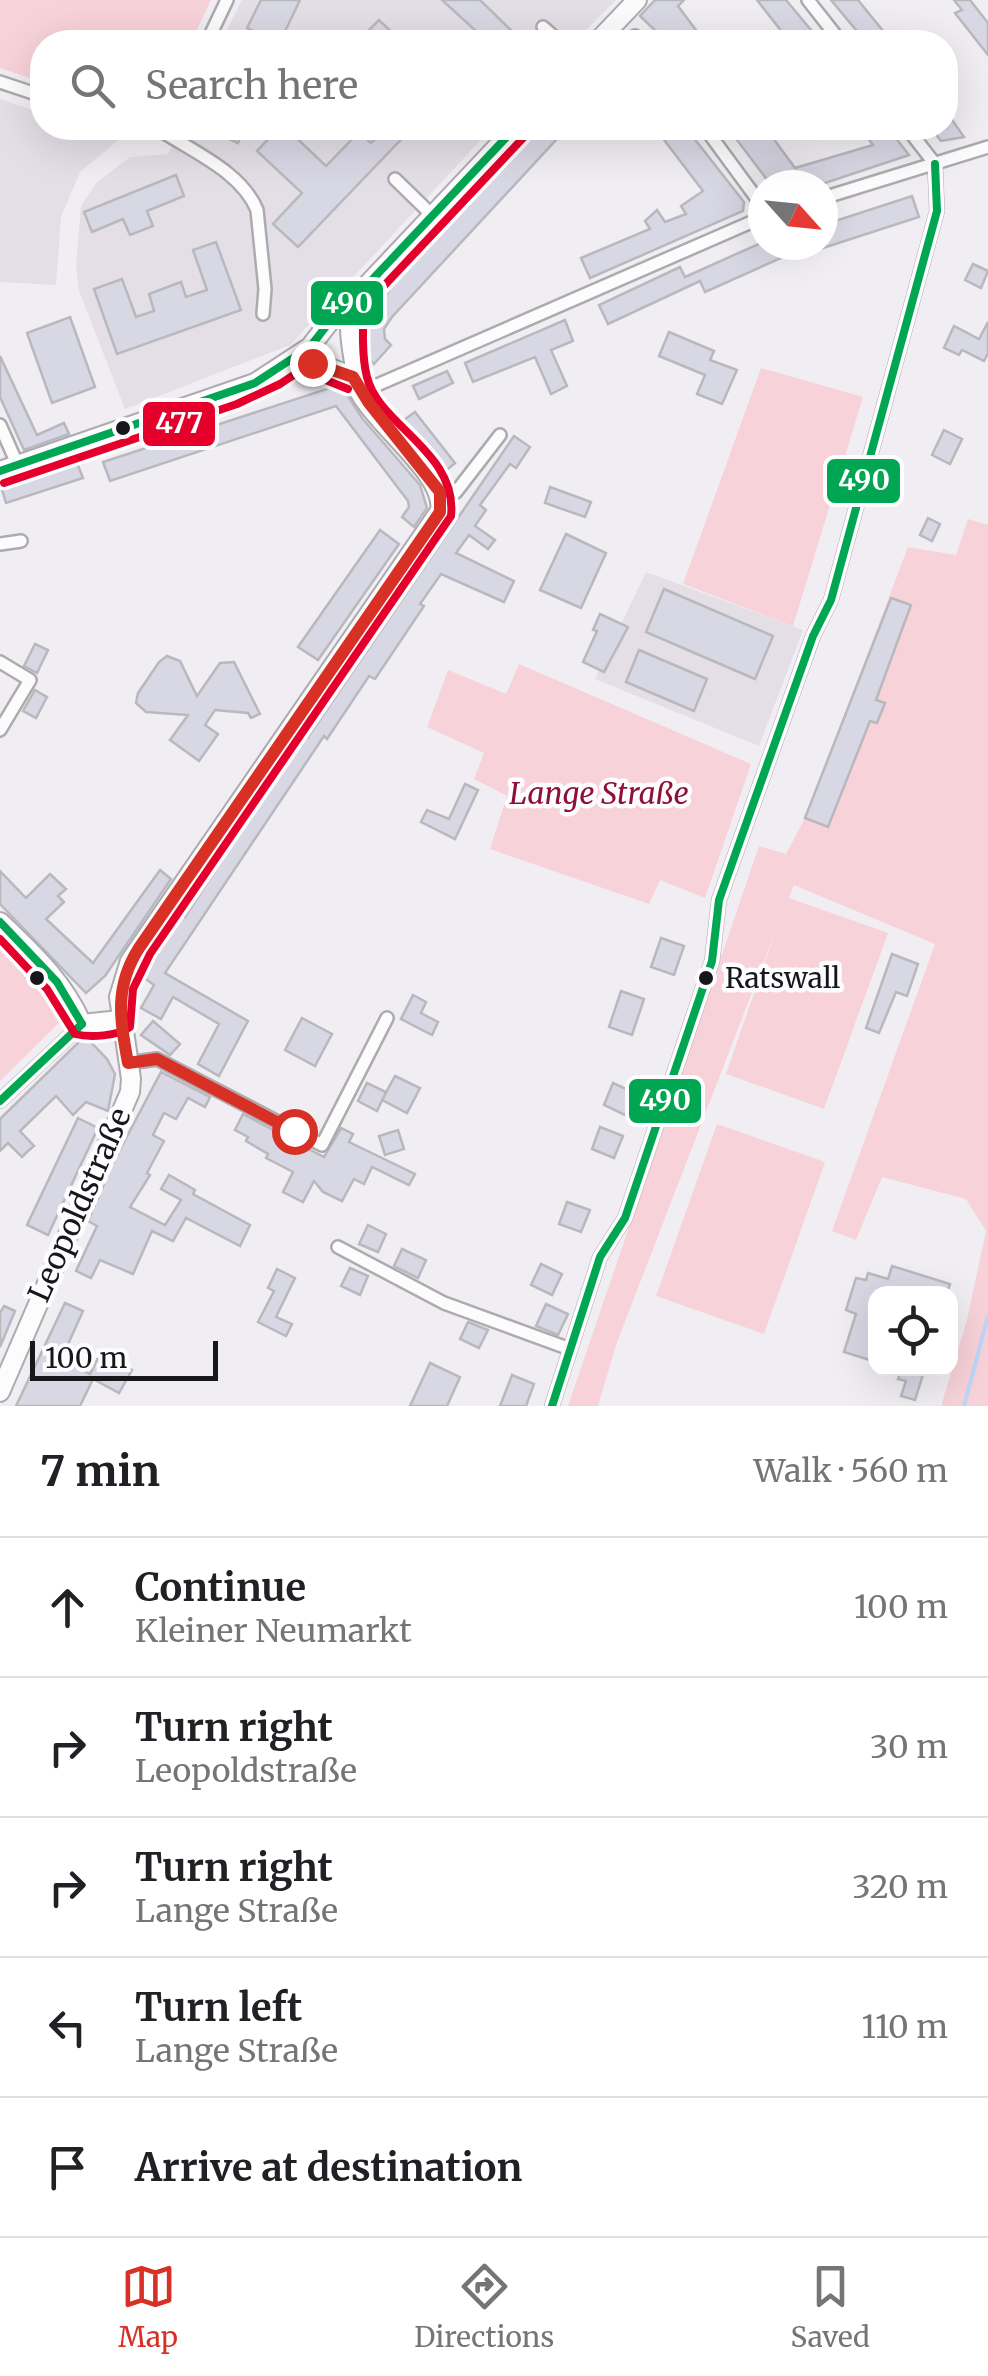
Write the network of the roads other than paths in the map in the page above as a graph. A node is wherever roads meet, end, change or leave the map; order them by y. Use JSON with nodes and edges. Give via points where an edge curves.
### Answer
{"nodes":[{"id":1,"x":227,"y":0,"type":"edge"},
{"id":2,"x":637,"y":0,"type":"edge"},
{"id":3,"x":808,"y":0,"type":"edge"},
{"id":4,"x":543,"y":27,"type":"dead end"},
{"id":5,"x":213,"y":30,"type":"edge"},
{"id":6,"x":546,"y":30,"type":"edge"},
{"id":7,"x":608,"y":30,"type":"edge"},
{"id":8,"x":832,"y":30,"type":"edge"},
{"id":9,"x":0,"y":82,"type":"edge"},
{"id":10,"x":30,"y":92,"type":"edge"},
{"id":11,"x":176,"y":140,"type":"edge"},
{"id":12,"x":504,"y":140,"type":"edge"},
{"id":13,"x":713,"y":140,"type":"edge"},
{"id":14,"x":917,"y":140,"type":"edge"},
{"id":15,"x":988,"y":147,"type":"edge"},
{"id":16,"x":936,"y":164,"type":"junction"},
{"id":17,"x":394,"y":179,"type":"dead end"},
{"id":18,"x":748,"y":187,"type":"edge"},
{"id":19,"x":838,"y":193,"type":"edge"},
{"id":20,"x":432,"y":216,"type":"junction"},
{"id":21,"x":748,"y":224,"type":"edge"},
{"id":22,"x":352,"y":300,"type":"junction"},
{"id":23,"x":263,"y":314,"type":"dead end"},
{"id":24,"x":299,"y":356,"type":"junction"},
{"id":25,"x":357,"y":384,"type":"junction"},
{"id":26,"x":0,"y":425,"type":"edge"},
{"id":27,"x":500,"y":434,"type":"dead end"},
{"id":28,"x":9,"y":468,"type":"edge"},
{"id":29,"x":442,"y":500,"type":"junction"},
{"id":30,"x":21,"y":541,"type":"dead end"},
{"id":31,"x":0,"y":544,"type":"edge"},
{"id":32,"x":0,"y":662,"type":"edge"},
{"id":33,"x":0,"y":730,"type":"edge"},
{"id":34,"x":0,"y":922,"type":"edge"},
{"id":35,"x":120,"y":1017,"type":"junction"},
{"id":36,"x":387,"y":1018,"type":"dead end"},
{"id":37,"x":82,"y":1024,"type":"junction"},
{"id":38,"x":128,"y":1063,"type":"junction"},
{"id":39,"x":0,"y":1101,"type":"edge"},
{"id":40,"x":338,"y":1247,"type":"dead end"},
{"id":41,"x":570,"y":1349,"type":"junction"},
{"id":42,"x":0,"y":1390,"type":"edge"},
{"id":43,"x":552,"y":1406,"type":"edge"}],
"edges":[{"from":1,"to":5,"type":"street"},
{"from":2,"to":7,"type":"main road"},
{"from":3,"to":8,"type":"street"},
{"from":4,"to":6,"type":"street"},
{"from":9,"to":10,"type":"street"},
{"from":11,"to":23,"type":"street","via":[[241,183],[252,198]]},
{"from":12,"to":20,"type":"main road"},
{"from":13,"to":18,"type":"street"},
{"from":14,"to":16,"type":"street"},
{"from":15,"to":16,"type":"street"},
{"from":16,"to":19,"type":"street"},
{"from":16,"to":41,"type":"street","via":[[937,211],[831,600],[812,636],[719,900],[712,961],[625,1218],[600,1257]]},
{"from":17,"to":20,"type":"street"},
{"from":20,"to":22,"type":"main road"},
{"from":21,"to":25,"type":"street"},
{"from":22,"to":24,"type":"main road"},
{"from":22,"to":25,"type":"main road","via":[[348,333]]},
{"from":24,"to":25,"type":"main road"},
{"from":24,"to":28,"type":"main road","via":[[244,388]]},
{"from":25,"to":29,"type":"main road"},
{"from":26,"to":28,"type":"street"},
{"from":27,"to":29,"type":"street","via":[[456,492]]},
{"from":29,"to":35,"type":"main road","via":[[438,516],[139,948],[121,986]]},
{"from":30,"to":31,"type":"street"},
{"from":32,"to":33,"type":"street","via":[[30,680]]},
{"from":34,"to":37,"type":"main road","via":[[59,982]]},
{"from":35,"to":37,"type":"main road"},
{"from":35,"to":38,"type":"main road","name":"Leopoldstraße"},
{"from":36,"to":38,"type":"street","via":[[322,1145],[157,1059]]},
{"from":37,"to":39,"type":"street"},
{"from":38,"to":42,"type":"main road","name":"Leopoldstraße","via":[[128,1099]]},
{"from":40,"to":41,"type":"street","via":[[444,1303]]},
{"from":41,"to":43,"type":"street"}]}
